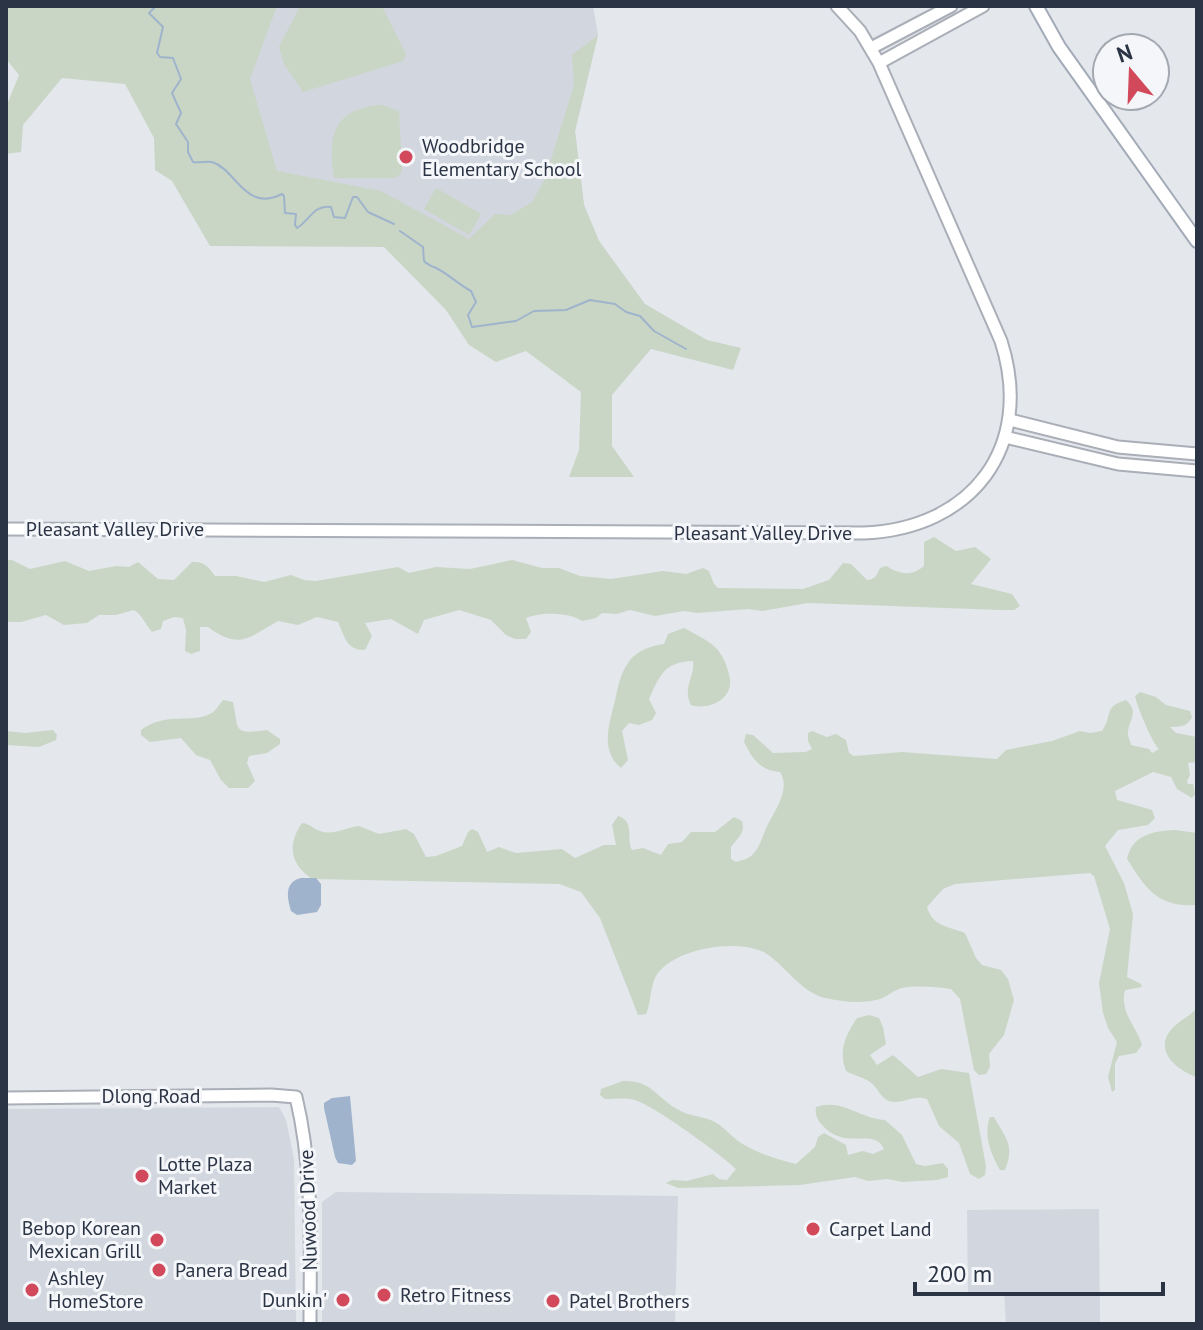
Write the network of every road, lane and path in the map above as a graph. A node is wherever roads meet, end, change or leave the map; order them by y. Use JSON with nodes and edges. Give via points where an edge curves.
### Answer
{"nodes":[{"id":1,"x":837,"y":6,"type":"edge"},
{"id":2,"x":951,"y":6,"type":"edge"},
{"id":3,"x":983,"y":6,"type":"edge"},
{"id":4,"x":1036,"y":6,"type":"edge"},
{"id":5,"x":871,"y":48,"type":"junction"},
{"id":6,"x":879,"y":63,"type":"junction"},
{"id":7,"x":1197,"y":241,"type":"edge"},
{"id":8,"x":1010,"y":420,"type":"junction"},
{"id":9,"x":1005,"y":437,"type":"junction"},
{"id":10,"x":1197,"y":454,"type":"edge"},
{"id":11,"x":1197,"y":471,"type":"edge"},
{"id":12,"x":6,"y":529,"type":"edge"},
{"id":13,"x":296,"y":1097,"type":"joint"},
{"id":14,"x":6,"y":1098,"type":"edge"},
{"id":15,"x":310,"y":1324,"type":"edge"}],
"edges":[{"from":1,"to":5,"type":"street","name":"Pleasant Valley Drive"},
{"from":2,"to":5,"type":"street"},
{"from":3,"to":6,"type":"street"},
{"from":4,"to":7,"type":"main road","via":[[1059,47]]},
{"from":5,"to":6,"type":"street","name":"Pleasant Valley Drive"},
{"from":6,"to":8,"type":"street","name":"Pleasant Valley Drive","via":[[1001,341],[1011,388]]},
{"from":8,"to":9,"type":"street","name":"Pleasant Valley Drive"},
{"from":8,"to":10,"type":"street","via":[[1118,447]]},
{"from":9,"to":11,"type":"street","via":[[1118,464]]},
{"from":9,"to":12,"type":"street","name":"Pleasant Valley Drive","via":[[989,470],[965,497],[923,524],[884,533]]},
{"from":13,"to":14,"type":"street","name":"Dlong Road"},
{"from":13,"to":15,"type":"street","name":"Nuwood Drive","via":[[310,1187]]}]}
